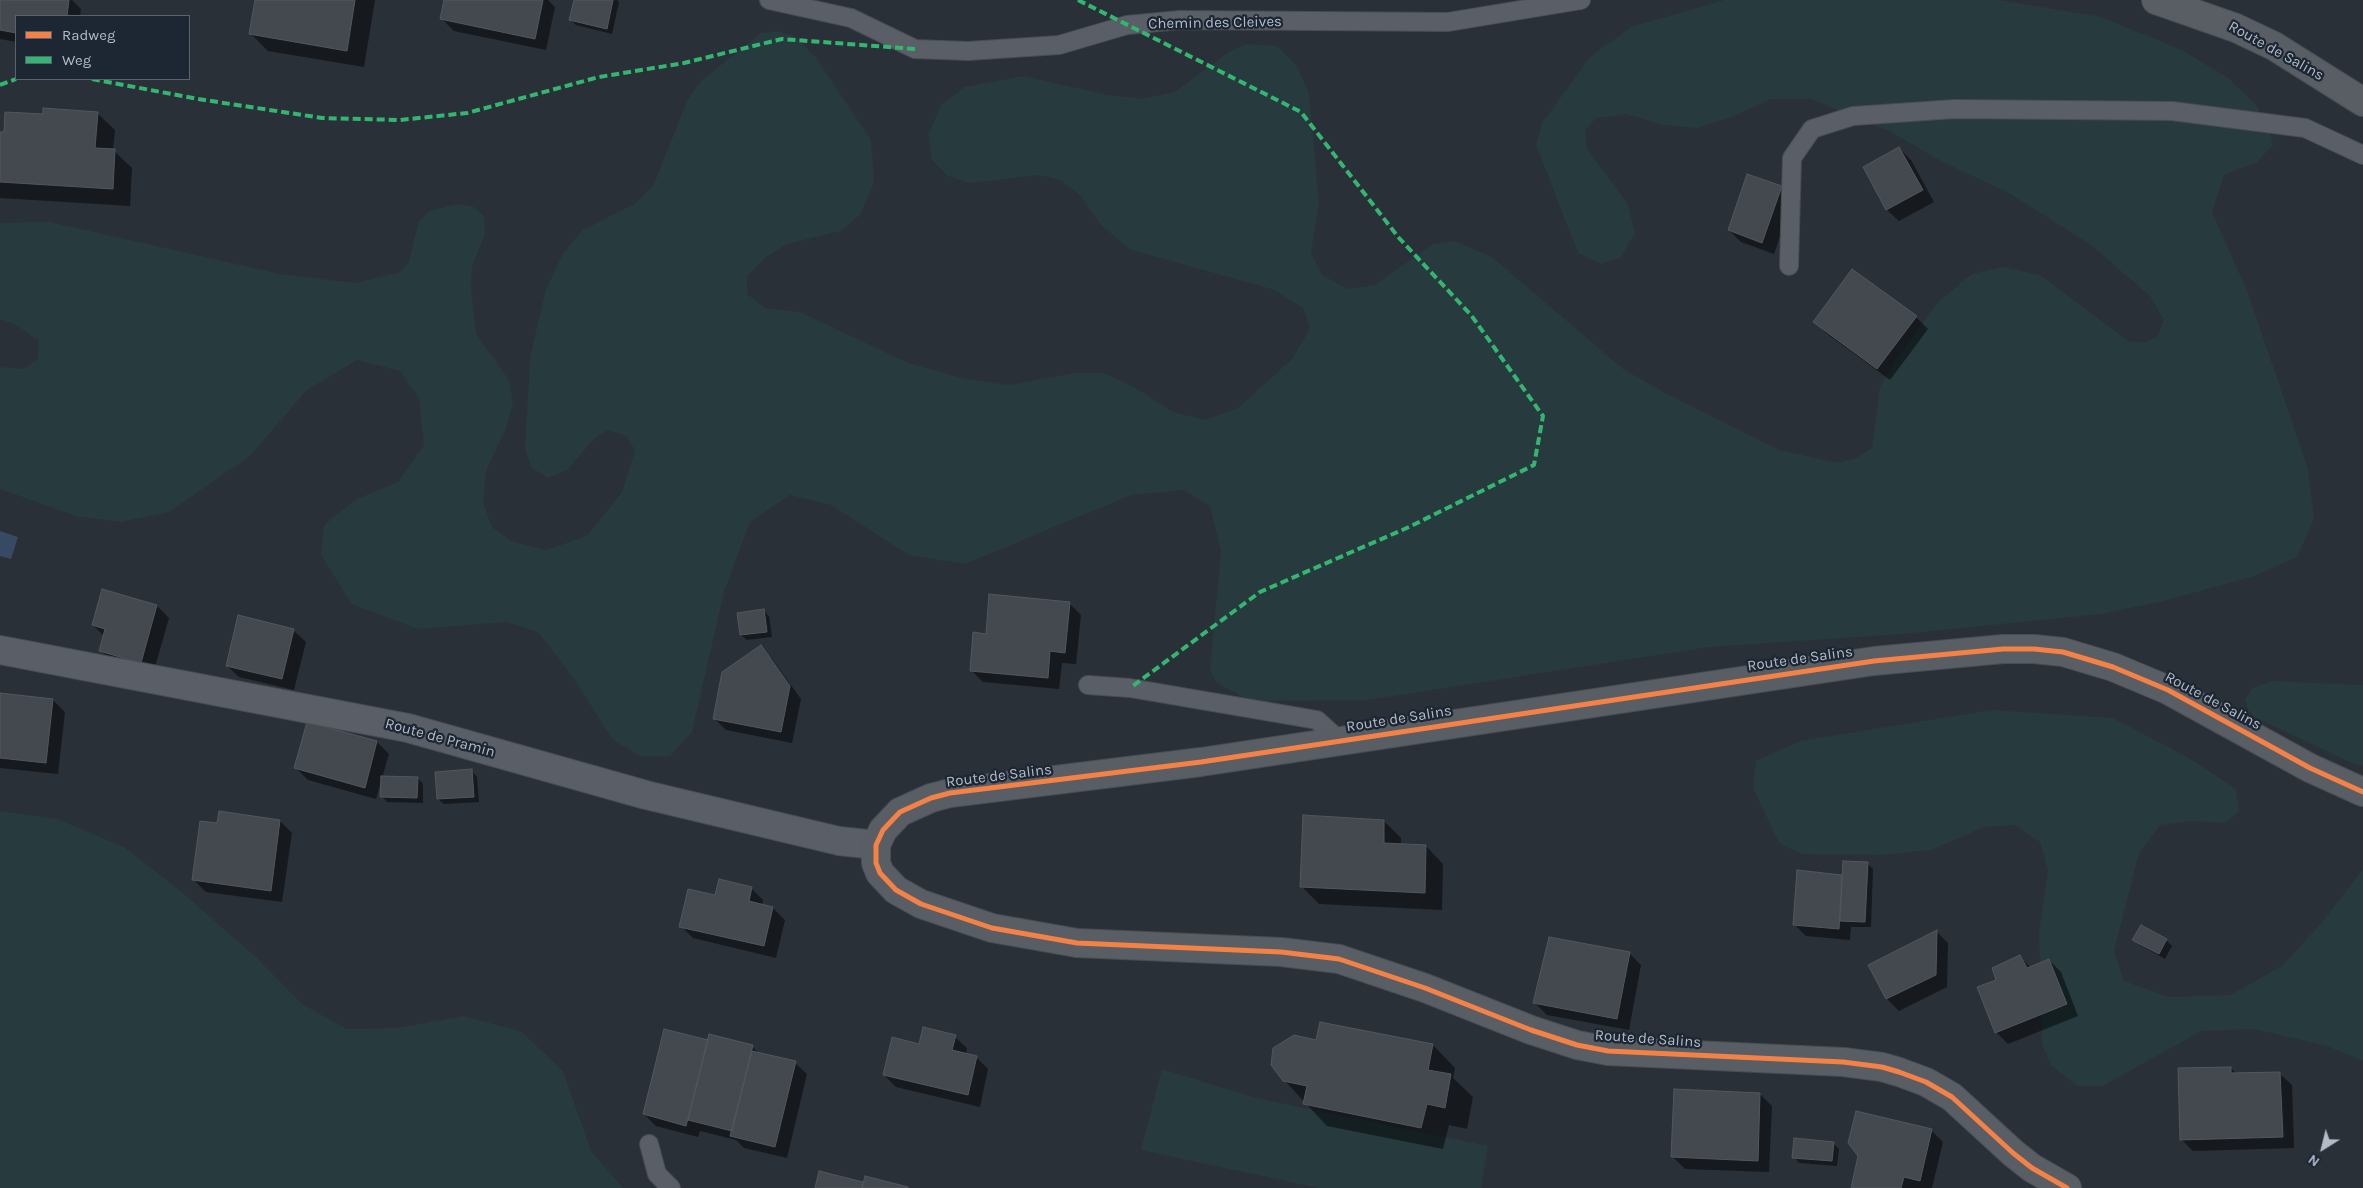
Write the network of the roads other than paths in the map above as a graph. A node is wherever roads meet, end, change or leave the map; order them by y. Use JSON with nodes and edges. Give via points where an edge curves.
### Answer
{"nodes":[{"id":1,"x":769,"y":0,"type":"edge"},
{"id":2,"x":1581,"y":0,"type":"edge"},
{"id":3,"x":2156,"y":0,"type":"edge"},
{"id":4,"x":2363,"y":102,"type":"edge"},
{"id":5,"x":2363,"y":155,"type":"edge"},
{"id":6,"x":1789,"y":266,"type":"dead end"},
{"id":7,"x":0,"y":650,"type":"edge"},
{"id":8,"x":1088,"y":685,"type":"dead end"},
{"id":9,"x":1340,"y":741,"type":"junction"},
{"id":10,"x":2363,"y":792,"type":"edge"},
{"id":11,"x":876,"y":845,"type":"junction"},
{"id":12,"x":650,"y":1144,"type":"dead end"},
{"id":13,"x":671,"y":1188,"type":"edge"},
{"id":14,"x":2067,"y":1188,"type":"edge"}],
"edges":[{"from":1,"to":2,"type":"lane","name":"Chemin des Cleives","via":[[851,18],[915,48],[968,51],[1059,45],[1127,25],[1180,20],[1448,22]]},
{"from":3,"to":4,"type":"street","name":"Route de Salins","via":[[2236,28],[2274,46]]},
{"from":5,"to":6,"type":"lane","via":[[2305,128],[2172,111],[1955,110],[1853,116],[1812,130],[1792,158]]},
{"from":7,"to":11,"type":"street","name":"Route de Pramin","via":[[408,728],[646,796],[839,841]]},
{"from":8,"to":9,"type":"lane","via":[[1130,688],[1317,720]]},
{"from":9,"to":10,"type":"street","name":"Route de Salins","via":[[1874,661],[1970,651],[2034,649],[2084,657],[2161,687],[2310,768]]},
{"from":9,"to":11,"type":"street","name":"Route de Salins","via":[[1120,773],[950,793],[900,812],[883,830]]},
{"from":11,"to":14,"type":"street","name":"Route de Salins","via":[[876,864],[880,873],[896,890],[922,904],[992,928],[1077,943],[1296,953],[1339,959],[1425,988],[1548,1036],[1608,1051],[1826,1061],[1882,1067],[1926,1082],[1952,1097],[2013,1153]]},
{"from":12,"to":13,"type":"lane","via":[[656,1174]]}]}
